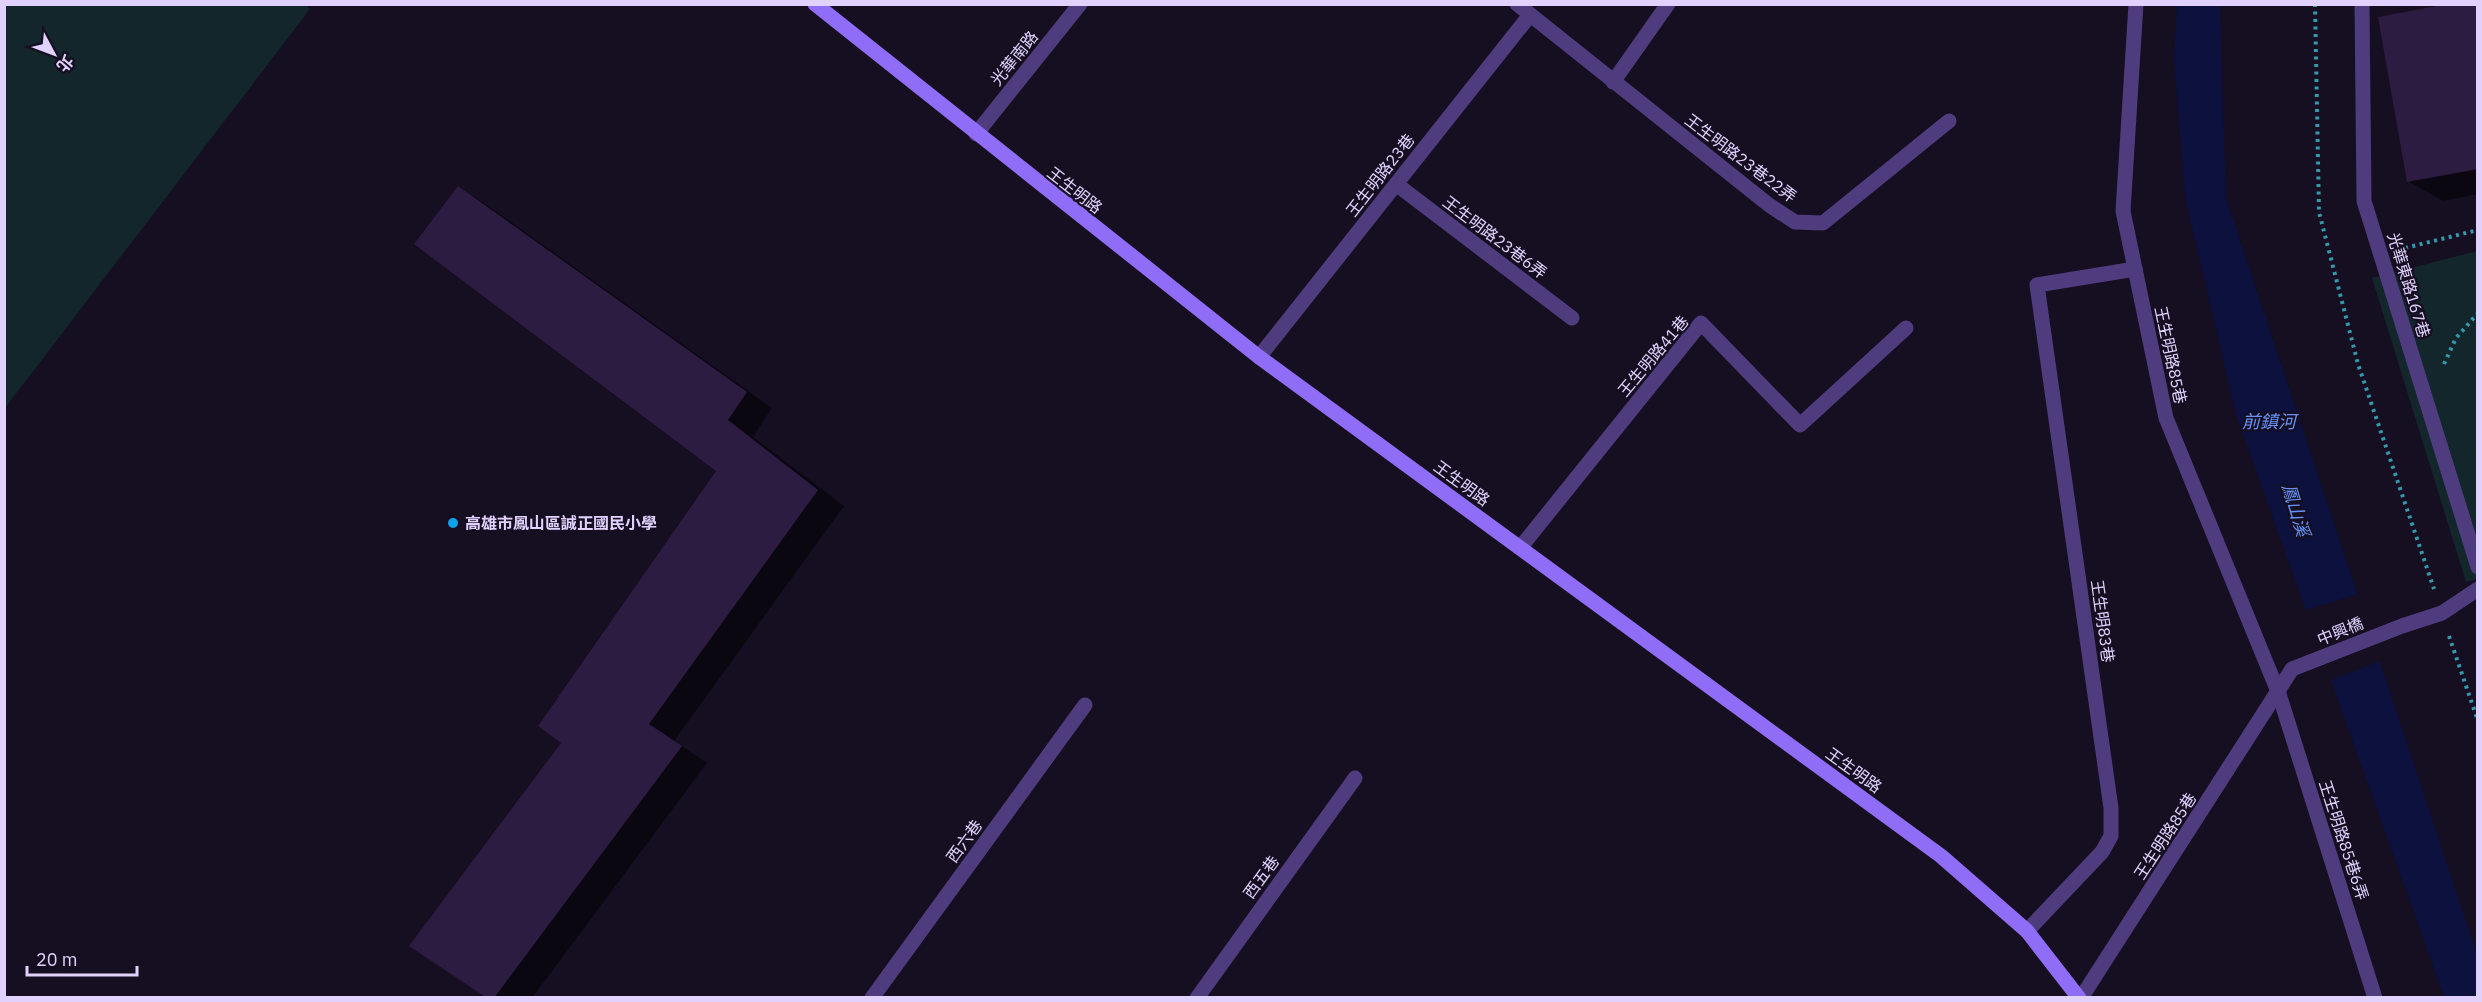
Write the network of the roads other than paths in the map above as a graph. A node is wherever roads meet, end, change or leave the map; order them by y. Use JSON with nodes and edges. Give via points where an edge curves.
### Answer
{"nodes":[{"id":1,"x":815,"y":4,"type":"edge"},
{"id":2,"x":1080,"y":4,"type":"edge"},
{"id":3,"x":1517,"y":4,"type":"edge"},
{"id":4,"x":1668,"y":4,"type":"edge"},
{"id":5,"x":2136,"y":4,"type":"edge"},
{"id":6,"x":2362,"y":4,"type":"edge"},
{"id":7,"x":1530,"y":15,"type":"junction"},
{"id":8,"x":1613,"y":82,"type":"junction"},
{"id":9,"x":1949,"y":122,"type":"dead end"},
{"id":10,"x":976,"y":134,"type":"junction"},
{"id":11,"x":1396,"y":184,"type":"junction"},
{"id":12,"x":2135,"y":269,"type":"junction"},
{"id":13,"x":1572,"y":318,"type":"dead end"},
{"id":14,"x":1906,"y":328,"type":"dead end"},
{"id":15,"x":1259,"y":357,"type":"junction"},
{"id":16,"x":1520,"y":548,"type":"junction"},
{"id":17,"x":2478,"y":567,"type":"edge"},
{"id":18,"x":2478,"y":589,"type":"edge"},
{"id":19,"x":2292,"y":669,"type":"joint"},
{"id":20,"x":2279,"y":694,"type":"junction"},
{"id":21,"x":1085,"y":705,"type":"dead end"},
{"id":22,"x":1355,"y":778,"type":"dead end"},
{"id":23,"x":2027,"y":931,"type":"junction"},
{"id":24,"x":872,"y":998,"type":"edge"},
{"id":25,"x":1197,"y":998,"type":"edge"},
{"id":26,"x":2080,"y":998,"type":"edge"},
{"id":27,"x":2375,"y":998,"type":"edge"}],
"edges":[{"from":1,"to":10,"type":"main road","name":"王生明路"},
{"from":2,"to":10,"type":"street","name":"光華南路"},
{"from":3,"to":7,"type":"street","name":"王生明路23巷22弄"},
{"from":4,"to":8,"type":"street"},
{"from":5,"to":12,"type":"street","name":"王生明路85巷","via":[[2123,211]]},
{"from":6,"to":17,"type":"street","name":"光華東路167巷","via":[[2364,201]]},
{"from":7,"to":8,"type":"street","name":"王生明路23巷22弄"},
{"from":7,"to":11,"type":"street","name":"王生明路23巷"},
{"from":8,"to":9,"type":"street","name":"王生明路23巷22弄","via":[[1795,222],[1823,223]]},
{"from":10,"to":15,"type":"main road","name":"王生明路"},
{"from":11,"to":13,"type":"street","name":"王生明路23巷6弄"},
{"from":11,"to":15,"type":"street","name":"王生明路23巷"},
{"from":12,"to":20,"type":"street","name":"王生明路85巷","via":[[2166,418]]},
{"from":12,"to":23,"type":"street","name":"王生明83巷","via":[[2037,285],[2111,808],[2111,836],[2102,852]]},
{"from":14,"to":16,"type":"street","name":"王生明路41巷","via":[[1800,425],[1701,323]]},
{"from":15,"to":16,"type":"main road","name":"王生明路"},
{"from":16,"to":23,"type":"main road","name":"王生明路","via":[[1941,856]]},
{"from":18,"to":19,"type":"street","name":"中興橋","via":[[2442,613]]},
{"from":19,"to":20,"type":"street","name":"王生明路85巷"},
{"from":20,"to":26,"type":"street","name":"王生明路85巷"},
{"from":20,"to":27,"type":"street","name":"王生明路85巷6弄"},
{"from":21,"to":24,"type":"street","name":"西六巷"},
{"from":22,"to":25,"type":"street","name":"西五巷"},
{"from":23,"to":26,"type":"main road","name":"王生明路"}]}
